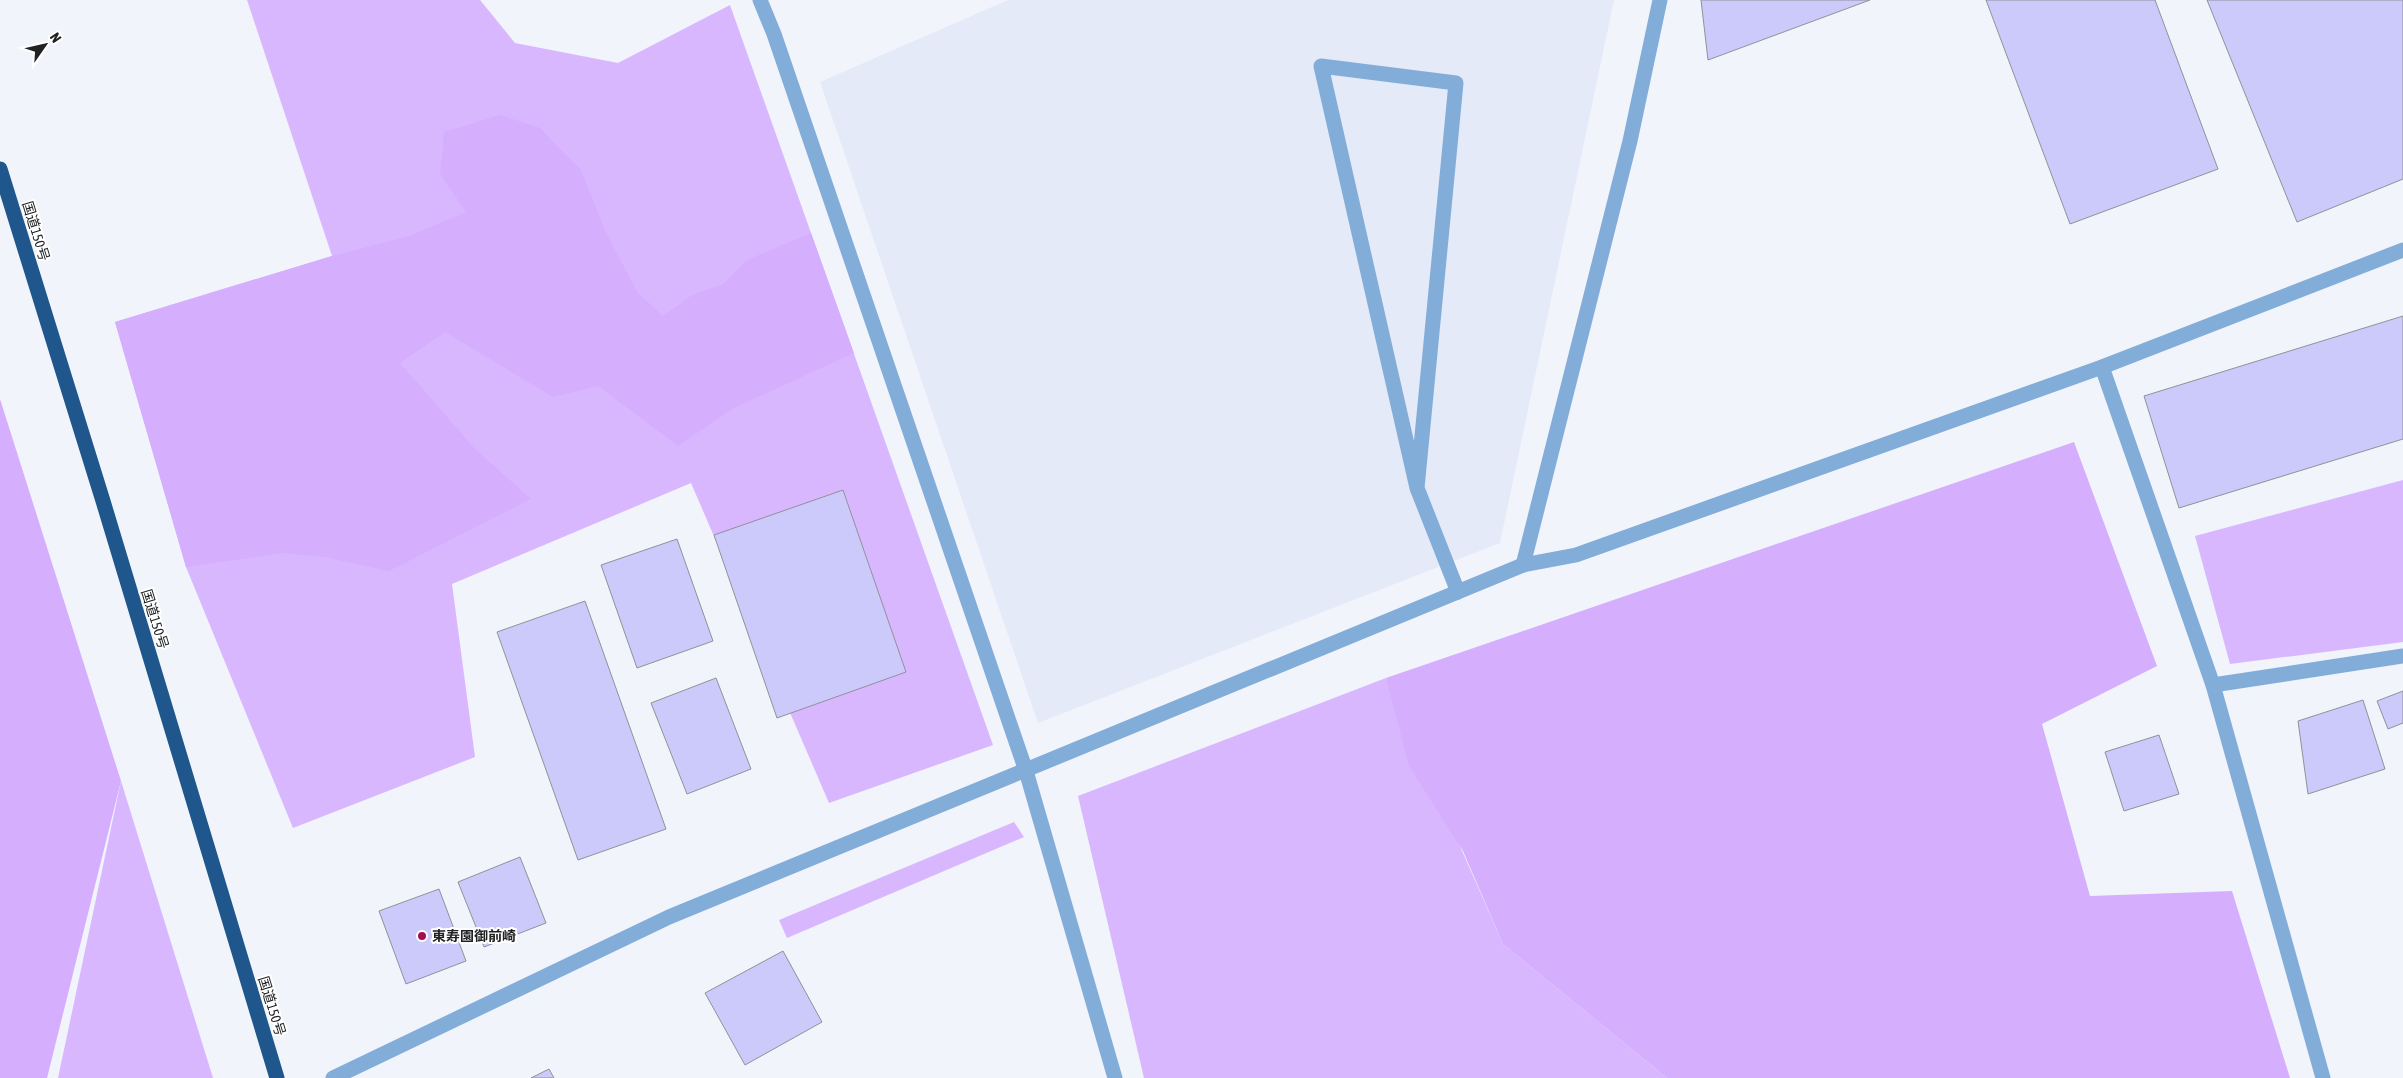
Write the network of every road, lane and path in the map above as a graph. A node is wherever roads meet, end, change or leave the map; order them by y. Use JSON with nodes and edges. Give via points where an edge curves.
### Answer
{"nodes":[{"id":1,"x":760,"y":0,"type":"edge"},
{"id":2,"x":1660,"y":0,"type":"edge"},
{"id":3,"x":0,"y":169,"type":"edge"},
{"id":4,"x":2403,"y":250,"type":"edge"},
{"id":5,"x":2102,"y":367,"type":"junction"},
{"id":6,"x":1416,"y":488,"type":"junction"},
{"id":7,"x":1523,"y":565,"type":"junction"},
{"id":8,"x":1458,"y":592,"type":"junction"},
{"id":9,"x":2403,"y":656,"type":"edge"},
{"id":10,"x":2213,"y":684,"type":"junction"},
{"id":11,"x":1026,"y":771,"type":"junction"},
{"id":12,"x":277,"y":1078,"type":"edge"},
{"id":13,"x":333,"y":1078,"type":"edge"},
{"id":14,"x":1115,"y":1078,"type":"edge"},
{"id":15,"x":2323,"y":1078,"type":"edge"}],
"edges":[{"from":1,"to":11,"type":"street"},
{"from":2,"to":7,"type":"street","via":[[1630,141]]},
{"from":3,"to":12,"type":"highway","name":"国道150号"},
{"from":4,"to":5,"type":"street"},
{"from":5,"to":7,"type":"street","via":[[1576,555]]},
{"from":5,"to":10,"type":"street"},
{"from":6,"to":6,"type":"street","via":[[1456,83],[1321,66],[1408,450]]},
{"from":6,"to":8,"type":"street"},
{"from":7,"to":8,"type":"street"},
{"from":8,"to":11,"type":"street"},
{"from":9,"to":10,"type":"street"},
{"from":10,"to":15,"type":"street"},
{"from":11,"to":13,"type":"street","via":[[669,917]]},
{"from":11,"to":14,"type":"street"}]}
